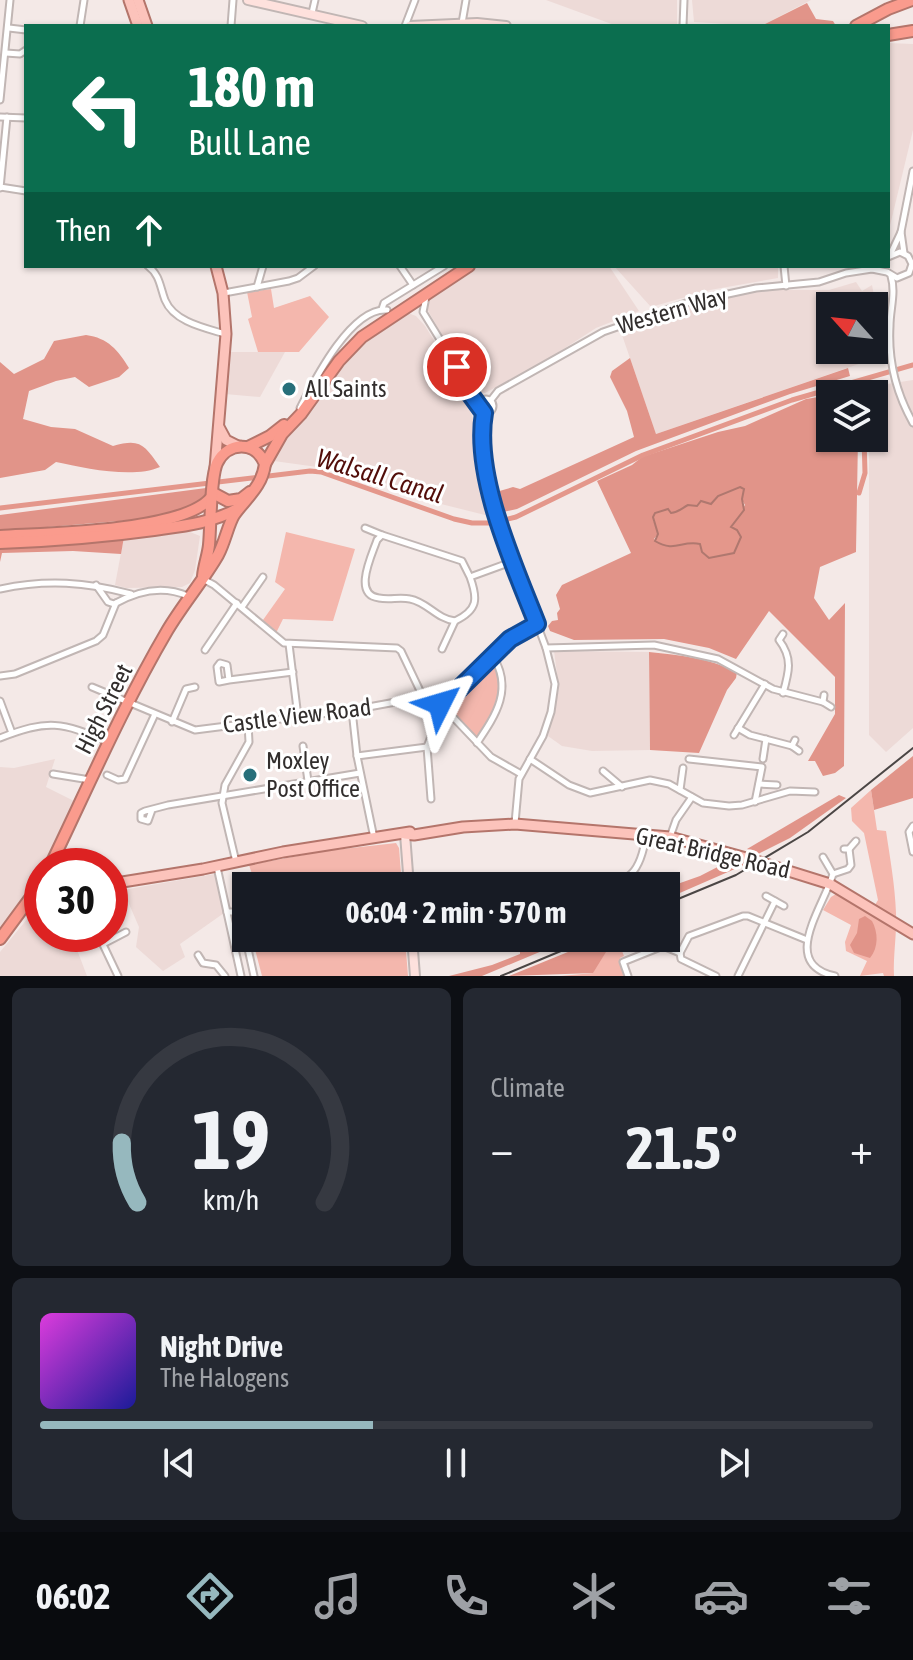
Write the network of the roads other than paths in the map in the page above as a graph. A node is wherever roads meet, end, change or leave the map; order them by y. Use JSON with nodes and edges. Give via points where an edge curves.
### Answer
{"nodes":[{"id":1,"x":10,"y":0,"type":"edge"},
{"id":2,"x":84,"y":0,"type":"edge"},
{"id":3,"x":133,"y":0,"type":"edge"},
{"id":4,"x":233,"y":0,"type":"edge"},
{"id":5,"x":248,"y":0,"type":"edge"},
{"id":6,"x":315,"y":0,"type":"edge"},
{"id":7,"x":415,"y":0,"type":"edge"},
{"id":8,"x":466,"y":0,"type":"edge"},
{"id":9,"x":684,"y":0,"type":"edge"},
{"id":10,"x":912,"y":0,"type":"edge"},
{"id":11,"x":316,"y":14,"type":"junction"},
{"id":12,"x":462,"y":23,"type":"junction"},
{"id":13,"x":80,"y":24,"type":"edge"},
{"id":14,"x":141,"y":24,"type":"edge"},
{"id":15,"x":231,"y":24,"type":"edge"},
{"id":16,"x":318,"y":24,"type":"edge"},
{"id":17,"x":354,"y":24,"type":"edge"},
{"id":18,"x":408,"y":24,"type":"edge"},
{"id":19,"x":444,"y":24,"type":"edge"},
{"id":20,"x":477,"y":24,"type":"edge"},
{"id":21,"x":683,"y":24,"type":"edge"},
{"id":22,"x":860,"y":24,"type":"edge"},
{"id":23,"x":9,"y":28,"type":"junction"},
{"id":24,"x":24,"y":30,"type":"edge"},
{"id":25,"x":913,"y":31,"type":"edge"},
{"id":26,"x":890,"y":35,"type":"edge"},
{"id":27,"x":4,"y":41,"type":"edge"},
{"id":28,"x":24,"y":51,"type":"edge"},
{"id":29,"x":6,"y":53,"type":"junction"},
{"id":30,"x":0,"y":100,"type":"edge"},
{"id":31,"x":4,"y":117,"type":"edge"},
{"id":32,"x":24,"y":118,"type":"edge"},
{"id":33,"x":913,"y":171,"type":"edge"},
{"id":34,"x":0,"y":188,"type":"edge"},
{"id":35,"x":911,"y":188,"type":"edge"},
{"id":36,"x":24,"y":191,"type":"edge"},
{"id":37,"x":901,"y":232,"type":"junction"},
{"id":38,"x":904,"y":253,"type":"junction"},
{"id":39,"x":890,"y":256,"type":"edge"},
{"id":40,"x":912,"y":261,"type":"edge"},
{"id":41,"x":151,"y":268,"type":"edge"},
{"id":42,"x":217,"y":268,"type":"edge"},
{"id":43,"x":262,"y":268,"type":"edge"},
{"id":44,"x":311,"y":268,"type":"edge"},
{"id":45,"x":401,"y":268,"type":"edge"},
{"id":46,"x":441,"y":268,"type":"edge"},
{"id":47,"x":453,"y":268,"type":"edge"},
{"id":48,"x":466,"y":268,"type":"edge"},
{"id":49,"x":784,"y":268,"type":"edge"},
{"id":50,"x":875,"y":268,"type":"edge"},
{"id":51,"x":888,"y":271,"type":"edge"},
{"id":52,"x":909,"y":275,"type":"edge"},
{"id":53,"x":413,"y":285,"type":"junction"},
{"id":54,"x":786,"y":286,"type":"junction"},
{"id":55,"x":257,"y":287,"type":"junction"},
{"id":56,"x":429,"y":291,"type":"junction"},
{"id":57,"x":223,"y":293,"type":"junction"},
{"id":58,"x":893,"y":302,"type":"junction"},
{"id":59,"x":384,"y":309,"type":"junction"},
{"id":60,"x":401,"y":309,"type":"junction"},
{"id":61,"x":423,"y":312,"type":"junction"},
{"id":62,"x":226,"y":334,"type":"junction"},
{"id":63,"x":491,"y":400,"type":"junction"},
{"id":64,"x":479,"y":404,"type":"junction"},
{"id":65,"x":484,"y":413,"type":"junction"},
{"id":66,"x":913,"y":423,"type":"edge"},
{"id":67,"x":218,"y":424,"type":"junction"},
{"id":68,"x":243,"y":446,"type":"junction"},
{"id":69,"x":265,"y":466,"type":"junction"},
{"id":70,"x":214,"y":483,"type":"junction"},
{"id":71,"x":257,"y":485,"type":"junction"},
{"id":72,"x":242,"y":506,"type":"junction"},
{"id":73,"x":211,"y":519,"type":"junction"},
{"id":74,"x":191,"y":524,"type":"junction"},
{"id":75,"x":365,"y":528,"type":"dead end"},
{"id":76,"x":382,"y":535,"type":"junction"},
{"id":77,"x":0,"y":536,"type":"edge"},
{"id":78,"x":0,"y":543,"type":"edge"},
{"id":79,"x":209,"y":543,"type":"junction"},
{"id":80,"x":222,"y":547,"type":"junction"},
{"id":81,"x":514,"y":561,"type":"junction"},
{"id":82,"x":202,"y":577,"type":"junction"},
{"id":83,"x":263,"y":577,"type":"dead end"},
{"id":84,"x":470,"y":577,"type":"junction"},
{"id":85,"x":96,"y":585,"type":"junction"},
{"id":86,"x":0,"y":589,"type":"edge"},
{"id":87,"x":114,"y":590,"type":"junction"},
{"id":88,"x":131,"y":594,"type":"junction"},
{"id":89,"x":189,"y":596,"type":"junction"},
{"id":90,"x":107,"y":599,"type":"junction"},
{"id":91,"x":118,"y":602,"type":"junction"},
{"id":92,"x":239,"y":605,"type":"junction"},
{"id":93,"x":110,"y":617,"type":"junction"},
{"id":94,"x":455,"y":621,"type":"junction"},
{"id":95,"x":537,"y":624,"type":"junction"},
{"id":96,"x":778,"y":639,"type":"dead end"},
{"id":97,"x":289,"y":644,"type":"junction"},
{"id":98,"x":546,"y":648,"type":"junction"},
{"id":99,"x":205,"y":650,"type":"dead end"},
{"id":100,"x":442,"y":651,"type":"dead end"},
{"id":101,"x":492,"y":655,"type":"junction"},
{"id":102,"x":293,"y":672,"type":"junction"},
{"id":103,"x":0,"y":676,"type":"edge"},
{"id":104,"x":229,"y":680,"type":"dead end"},
{"id":105,"x":765,"y":684,"type":"junction"},
{"id":106,"x":92,"y":687,"type":"dead end"},
{"id":107,"x":195,"y":687,"type":"dead end"},
{"id":108,"x":783,"y":693,"type":"junction"},
{"id":109,"x":423,"y":697,"type":"junction"},
{"id":110,"x":0,"y":701,"type":"edge"},
{"id":111,"x":129,"y":702,"type":"junction"},
{"id":112,"x":447,"y":703,"type":"junction"},
{"id":113,"x":438,"y":706,"type":"junction"},
{"id":114,"x":831,"y":707,"type":"dead end"},
{"id":115,"x":352,"y":710,"type":"junction"},
{"id":116,"x":155,"y":714,"type":"junction"},
{"id":117,"x":450,"y":714,"type":"junction"},
{"id":118,"x":439,"y":715,"type":"junction"},
{"id":119,"x":298,"y":717,"type":"junction"},
{"id":120,"x":172,"y":722,"type":"junction"},
{"id":121,"x":248,"y":724,"type":"junction"},
{"id":122,"x":738,"y":728,"type":"junction"},
{"id":123,"x":12,"y":733,"type":"junction"},
{"id":124,"x":734,"y":735,"type":"dead end"},
{"id":125,"x":0,"y":738,"type":"edge"},
{"id":126,"x":766,"y":739,"type":"junction"},
{"id":127,"x":108,"y":742,"type":"junction"},
{"id":128,"x":477,"y":743,"type":"junction"},
{"id":129,"x":303,"y":746,"type":"dead end"},
{"id":130,"x":427,"y":747,"type":"junction"},
{"id":131,"x":799,"y":751,"type":"dead end"},
{"id":132,"x":357,"y":756,"type":"junction"},
{"id":133,"x":530,"y":759,"type":"junction"},
{"id":134,"x":689,"y":759,"type":"dead end"},
{"id":135,"x":763,"y":759,"type":"dead end"},
{"id":136,"x":683,"y":768,"type":"dead end"},
{"id":137,"x":603,"y":771,"type":"dead end"},
{"id":138,"x":360,"y":773,"type":"junction"},
{"id":139,"x":53,"y":774,"type":"dead end"},
{"id":140,"x":521,"y":774,"type":"junction"},
{"id":141,"x":107,"y":775,"type":"dead end"},
{"id":142,"x":91,"y":780,"type":"junction"},
{"id":143,"x":308,"y":781,"type":"junction"},
{"id":144,"x":759,"y":784,"type":"junction"},
{"id":145,"x":777,"y":785,"type":"dead end"},
{"id":146,"x":622,"y":787,"type":"junction"},
{"id":147,"x":680,"y":790,"type":"junction"},
{"id":148,"x":815,"y":792,"type":"dead end"},
{"id":149,"x":223,"y":794,"type":"junction"},
{"id":150,"x":692,"y":797,"type":"junction"},
{"id":151,"x":431,"y":799,"type":"dead end"},
{"id":152,"x":755,"y":802,"type":"junction"},
{"id":153,"x":152,"y":810,"type":"dead end"},
{"id":154,"x":512,"y":826,"type":"junction"},
{"id":155,"x":913,"y":826,"type":"edge"},
{"id":156,"x":547,"y":827,"type":"junction"},
{"id":157,"x":405,"y":834,"type":"junction"},
{"id":158,"x":646,"y":834,"type":"junction"},
{"id":159,"x":670,"y":837,"type":"junction"},
{"id":160,"x":374,"y":838,"type":"junction"},
{"id":161,"x":856,"y":841,"type":"dead end"},
{"id":162,"x":59,"y":848,"type":"edge"},
{"id":163,"x":913,"y":852,"type":"edge"},
{"id":164,"x":823,"y":857,"type":"dead end"},
{"id":165,"x":236,"y":863,"type":"junction"},
{"id":166,"x":217,"y":866,"type":"junction"},
{"id":167,"x":408,"y":872,"type":"edge"},
{"id":168,"x":634,"y":872,"type":"edge"},
{"id":169,"x":832,"y":879,"type":"junction"},
{"id":170,"x":128,"y":881,"type":"edge"},
{"id":171,"x":766,"y":896,"type":"dead end"},
{"id":172,"x":775,"y":901,"type":"junction"},
{"id":173,"x":784,"y":906,"type":"dead end"},
{"id":174,"x":24,"y":907,"type":"edge"},
{"id":175,"x":227,"y":912,"type":"junction"},
{"id":176,"x":765,"y":923,"type":"junction"},
{"id":177,"x":913,"y":934,"type":"edge"},
{"id":178,"x":0,"y":939,"type":"edge"},
{"id":179,"x":807,"y":940,"type":"junction"},
{"id":180,"x":107,"y":952,"type":"edge"},
{"id":181,"x":413,"y":952,"type":"edge"},
{"id":182,"x":680,"y":953,"type":"junction"},
{"id":183,"x":198,"y":955,"type":"dead end"},
{"id":184,"x":706,"y":974,"type":"edge"},
{"id":185,"x":118,"y":976,"type":"edge"},
{"id":186,"x":225,"y":976,"type":"edge"},
{"id":187,"x":241,"y":976,"type":"edge"},
{"id":188,"x":254,"y":976,"type":"edge"},
{"id":189,"x":415,"y":976,"type":"edge"},
{"id":190,"x":628,"y":976,"type":"edge"},
{"id":191,"x":716,"y":976,"type":"edge"},
{"id":192,"x":738,"y":976,"type":"edge"},
{"id":193,"x":835,"y":976,"type":"edge"}],
"edges":[{"from":1,"to":23,"type":"street"},
{"from":2,"to":13,"type":"street"},
{"from":3,"to":14,"type":"main road"},
{"from":4,"to":15,"type":"street"},
{"from":5,"to":11,"type":"street"},
{"from":6,"to":11,"type":"street"},
{"from":7,"to":18,"type":"street"},
{"from":8,"to":12,"type":"street"},
{"from":9,"to":21,"type":"street"},
{"from":10,"to":22,"type":"highway"},
{"from":11,"to":16,"type":"street"},
{"from":11,"to":17,"type":"street"},
{"from":12,"to":19,"type":"street"},
{"from":12,"to":20,"type":"street"},
{"from":23,"to":24,"type":"street"},
{"from":23,"to":27,"type":"street"},
{"from":25,"to":26,"type":"highway"},
{"from":27,"to":29,"type":"street"},
{"from":28,"to":29,"type":"street"},
{"from":29,"to":30,"type":"street"},
{"from":31,"to":32,"type":"street"},
{"from":31,"to":34,"type":"street"},
{"from":33,"to":35,"type":"street"},
{"from":34,"to":36,"type":"street"},
{"from":35,"to":37,"type":"street"},
{"from":37,"to":38,"type":"street"},
{"from":37,"to":39,"type":"street"},
{"from":38,"to":39,"type":"street"},
{"from":38,"to":40,"type":"street"},
{"from":40,"to":52,"type":"street"},
{"from":41,"to":62,"type":"street","via":[[172,311]]},
{"from":42,"to":57,"type":"main road"},
{"from":43,"to":55,"type":"street"},
{"from":44,"to":55,"type":"street","via":[[298,278]]},
{"from":45,"to":53,"type":"street"},
{"from":46,"to":53,"type":"street"},
{"from":47,"to":59,"type":"highway"},
{"from":48,"to":56,"type":"highway"},
{"from":49,"to":54,"type":"street"},
{"from":50,"to":51,"type":"street","name":"Western Way"},
{"from":50,"to":54,"type":"street","name":"Western Way"},
{"from":51,"to":52,"type":"street","name":"Western Way"},
{"from":51,"to":58,"type":"street"},
{"from":52,"to":58,"type":"street"},
{"from":53,"to":59,"type":"street","via":[[384,303]]},
{"from":54,"to":63,"type":"street","name":"Western Way","via":[[686,303],[603,332],[498,391]]},
{"from":55,"to":57,"type":"street"},
{"from":56,"to":60,"type":"highway"},
{"from":56,"to":61,"type":"street"},
{"from":57,"to":62,"type":"main road"},
{"from":58,"to":66,"type":"street","via":[[891,359],[898,396]]},
{"from":59,"to":68,"type":"highway","via":[[343,347],[300,408],[270,436]]},
{"from":60,"to":61,"type":"street"},
{"from":60,"to":69,"type":"highway","via":[[348,350],[282,434]]},
{"from":61,"to":64,"type":"street"},
{"from":62,"to":67,"type":"main road"},
{"from":63,"to":64,"type":"street"},
{"from":63,"to":65,"type":"street","via":[[492,409]]},
{"from":64,"to":65,"type":"street"},
{"from":65,"to":81,"type":"street","via":[[481,431],[496,515]]},
{"from":67,"to":68,"type":"main road","via":[[226,440]]},
{"from":67,"to":70,"type":"main road"},
{"from":68,"to":69,"type":"highway","via":[[259,453]]},
{"from":68,"to":70,"type":"highway","via":[[222,455]]},
{"from":69,"to":71,"type":"highway"},
{"from":70,"to":71,"type":"highway","via":[[221,499],[233,501]]},
{"from":70,"to":73,"type":"highway","name":"High Street"},
{"from":70,"to":77,"type":"highway","via":[[205,505],[160,521]]},
{"from":71,"to":72,"type":"highway","name":"High Street"},
{"from":72,"to":73,"type":"highway"},
{"from":72,"to":80,"type":"highway","name":"High Street"},
{"from":73,"to":74,"type":"highway"},
{"from":73,"to":79,"type":"highway","name":"High Street"},
{"from":74,"to":78,"type":"highway"},
{"from":74,"to":79,"type":"highway"},
{"from":75,"to":76,"type":"street"},
{"from":76,"to":84,"type":"street","via":[[462,561]]},
{"from":76,"to":94,"type":"street","via":[[365,579],[366,591],[376,598],[411,600]]},
{"from":79,"to":80,"type":"highway"},
{"from":79,"to":82,"type":"highway","name":"High Street"},
{"from":80,"to":82,"type":"highway","name":"High Street"},
{"from":81,"to":84,"type":"street"},
{"from":81,"to":95,"type":"street"},
{"from":82,"to":89,"type":"highway","name":"High Street"},
{"from":82,"to":92,"type":"street"},
{"from":83,"to":92,"type":"street"},
{"from":84,"to":94,"type":"street","via":[[476,602]]},
{"from":85,"to":86,"type":"street","via":[[28,583]]},
{"from":85,"to":87,"type":"street"},
{"from":85,"to":90,"type":"street"},
{"from":87,"to":88,"type":"street"},
{"from":87,"to":90,"type":"street"},
{"from":87,"to":91,"type":"street"},
{"from":88,"to":89,"type":"street","via":[[167,589]]},
{"from":88,"to":91,"type":"street"},
{"from":89,"to":111,"type":"highway","name":"High Street"},
{"from":90,"to":91,"type":"street"},
{"from":90,"to":93,"type":"street"},
{"from":91,"to":93,"type":"street"},
{"from":92,"to":97,"type":"street"},
{"from":92,"to":99,"type":"street"},
{"from":93,"to":103,"type":"street","via":[[103,635],[91,644]]},
{"from":94,"to":100,"type":"street"},
{"from":95,"to":98,"type":"street"},
{"from":95,"to":101,"type":"street"},
{"from":96,"to":108,"type":"street","via":[[789,658]]},
{"from":97,"to":102,"type":"street"},
{"from":97,"to":109,"type":"street","via":[[397,648]]},
{"from":98,"to":105,"type":"street","via":[[654,645],[718,659]]},
{"from":98,"to":133,"type":"street","via":[[554,697]]},
{"from":101,"to":112,"type":"street"},
{"from":101,"to":128,"type":"street","via":[[502,677],[501,703]]},
{"from":102,"to":104,"type":"street"},
{"from":102,"to":119,"type":"street"},
{"from":105,"to":108,"type":"street"},
{"from":105,"to":122,"type":"street"},
{"from":106,"to":111,"type":"street","name":"Castle View Road"},
{"from":107,"to":120,"type":"street","name":"Castle View Road","via":[[186,689]]},
{"from":108,"to":114,"type":"street","via":[[823,699]]},
{"from":109,"to":113,"type":"street"},
{"from":109,"to":115,"type":"street","name":"Castle View Road"},
{"from":110,"to":123,"type":"street"},
{"from":111,"to":116,"type":"street","name":"Castle View Road"},
{"from":111,"to":127,"type":"highway","name":"High Street"},
{"from":112,"to":113,"type":"street"},
{"from":112,"to":117,"type":"street"},
{"from":113,"to":118,"type":"street"},
{"from":115,"to":119,"type":"street","name":"Castle View Road"},
{"from":115,"to":132,"type":"street"},
{"from":116,"to":120,"type":"street","name":"Castle View Road"},
{"from":116,"to":141,"type":"street","via":[[125,779]]},
{"from":117,"to":118,"type":"street"},
{"from":117,"to":128,"type":"street"},
{"from":118,"to":130,"type":"street"},
{"from":119,"to":121,"type":"street","name":"Castle View Road"},
{"from":120,"to":121,"type":"street","name":"Castle View Road","via":[[195,730]]},
{"from":121,"to":149,"type":"street","via":[[249,742]]},
{"from":122,"to":124,"type":"street"},
{"from":122,"to":126,"type":"street"},
{"from":123,"to":125,"type":"street"},
{"from":123,"to":127,"type":"street","via":[[29,726],[69,725]]},
{"from":126,"to":131,"type":"street","via":[[793,743]]},
{"from":126,"to":135,"type":"street"},
{"from":127,"to":142,"type":"highway","name":"High Street"},
{"from":128,"to":140,"type":"street"},
{"from":129,"to":143,"type":"street"},
{"from":130,"to":132,"type":"street"},
{"from":130,"to":151,"type":"street"},
{"from":132,"to":138,"type":"street"},
{"from":133,"to":140,"type":"street"},
{"from":133,"to":146,"type":"street","via":[[579,791]]},
{"from":134,"to":144,"type":"street","via":[[762,767]]},
{"from":136,"to":147,"type":"street"},
{"from":137,"to":146,"type":"street"},
{"from":138,"to":143,"type":"street"},
{"from":138,"to":160,"type":"street"},
{"from":139,"to":142,"type":"street"},
{"from":140,"to":154,"type":"street"},
{"from":142,"to":162,"type":"highway","name":"High Street"},
{"from":143,"to":149,"type":"street"},
{"from":144,"to":145,"type":"street"},
{"from":144,"to":152,"type":"street"},
{"from":146,"to":147,"type":"street","via":[[650,780]]},
{"from":147,"to":150,"type":"street"},
{"from":148,"to":152,"type":"street","via":[[790,791]]},
{"from":149,"to":153,"type":"street"},
{"from":149,"to":165,"type":"street"},
{"from":150,"to":152,"type":"street","via":[[723,806]]},
{"from":150,"to":159,"type":"street"},
{"from":154,"to":156,"type":"main road","name":"Great Bridge Road"},
{"from":154,"to":156,"type":"main road","name":"Great Bridge Road"},
{"from":154,"to":157,"type":"main road","name":"Great Bridge Road"},
{"from":155,"to":163,"type":"street"},
{"from":156,"to":158,"type":"main road","name":"Great Bridge Road"},
{"from":157,"to":160,"type":"main road","name":"Great Bridge Road"},
{"from":157,"to":167,"type":"street"},
{"from":158,"to":159,"type":"main road","name":"Great Bridge Road"},
{"from":158,"to":168,"type":"street"},
{"from":159,"to":169,"type":"main road","name":"Great Bridge Road"},
{"from":160,"to":165,"type":"main road","name":"Great Bridge Road"},
{"from":161,"to":169,"type":"street","via":[[846,849],[851,865]]},
{"from":164,"to":169,"type":"street"},
{"from":165,"to":166,"type":"main road","name":"Great Bridge Road"},
{"from":166,"to":170,"type":"main road","name":"Great Bridge Road"},
{"from":166,"to":175,"type":"street"},
{"from":169,"to":177,"type":"main road","name":"Great Bridge Road"},
{"from":169,"to":179,"type":"street"},
{"from":171,"to":172,"type":"street"},
{"from":172,"to":173,"type":"street"},
{"from":172,"to":176,"type":"street"},
{"from":174,"to":178,"type":"highway"},
{"from":175,"to":187,"type":"street"},
{"from":175,"to":188,"type":"street","via":[[241,917]]},
{"from":176,"to":179,"type":"street"},
{"from":176,"to":182,"type":"street","via":[[743,916],[689,936]]},
{"from":176,"to":192,"type":"street"},
{"from":179,"to":193,"type":"street","via":[[809,963]]},
{"from":180,"to":185,"type":"street"},
{"from":181,"to":189,"type":"street"},
{"from":182,"to":184,"type":"street"},
{"from":182,"to":190,"type":"street","via":[[663,946],[623,962]]},
{"from":183,"to":186,"type":"street"},
{"from":184,"to":191,"type":"street"}]}
